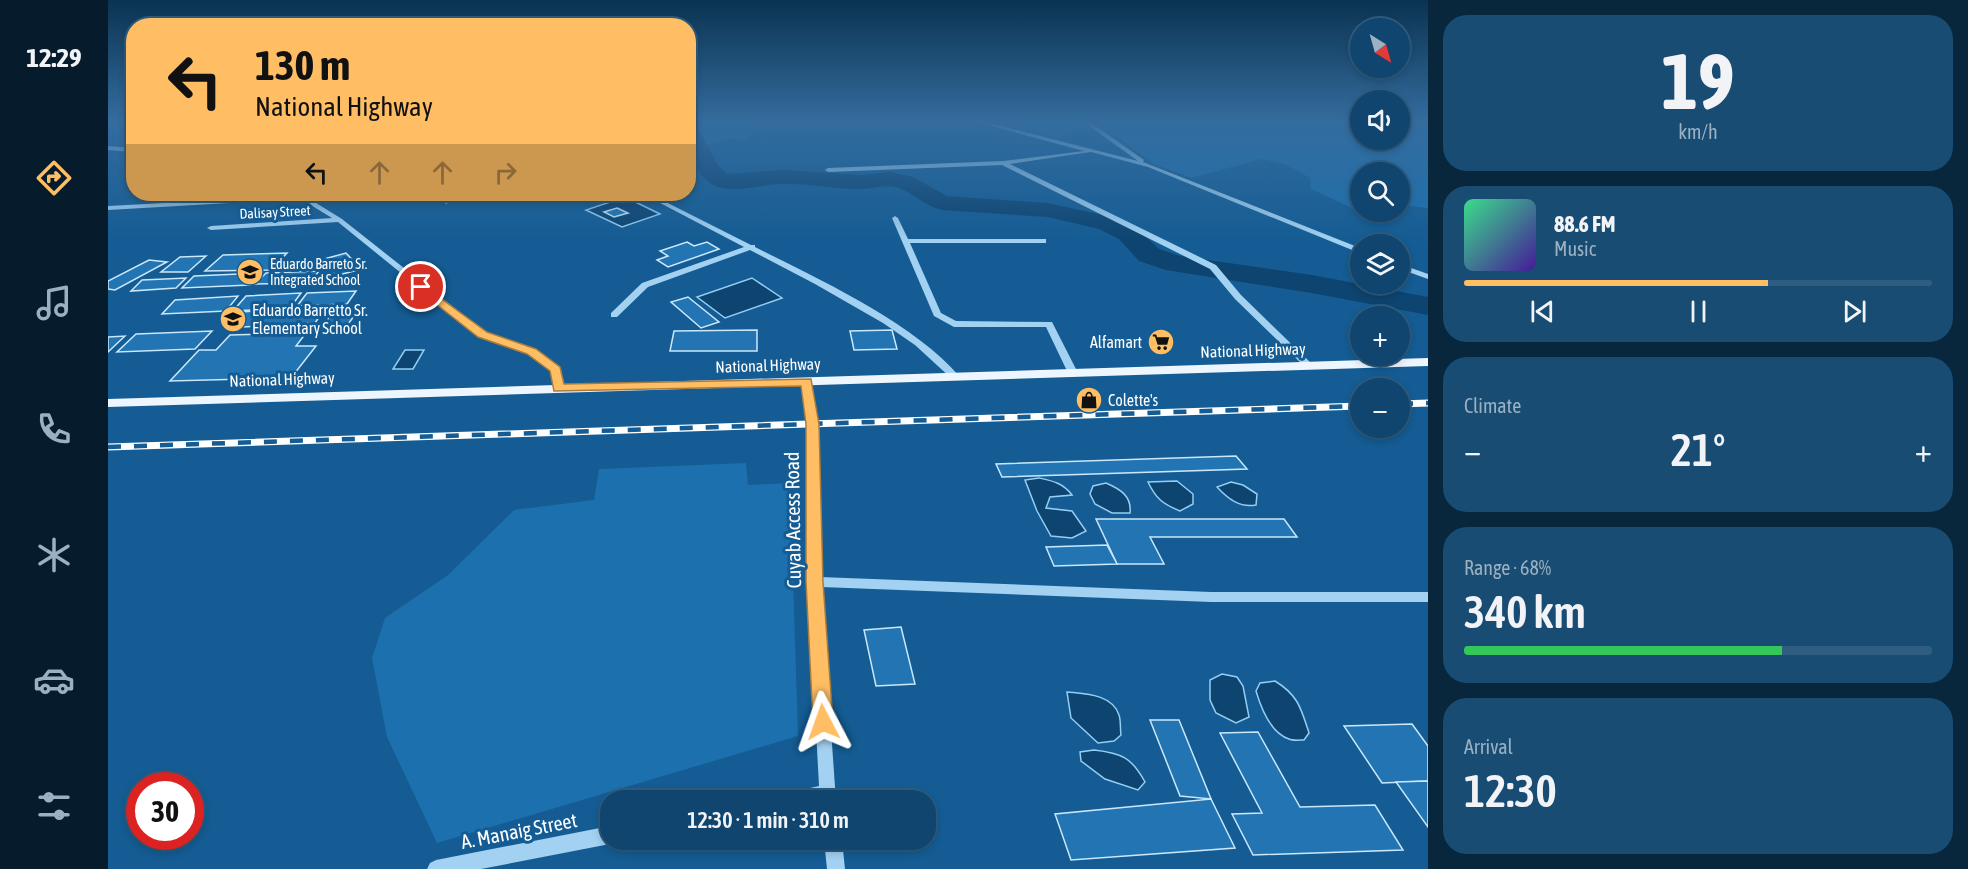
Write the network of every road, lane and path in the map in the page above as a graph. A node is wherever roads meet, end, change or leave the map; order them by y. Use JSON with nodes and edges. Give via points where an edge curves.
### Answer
{"nodes":[{"id":1,"x":1023,"y":161,"type":"edge"},
{"id":2,"x":1129,"y":161,"type":"edge"},
{"id":3,"x":1142,"y":161,"type":"edge"},
{"id":4,"x":1003,"y":163,"type":"junction"},
{"id":5,"x":1150,"y":166,"type":"junction"},
{"id":6,"x":828,"y":170,"type":"dead end"},
{"id":7,"x":214,"y":201,"type":"edge"},
{"id":8,"x":313,"y":201,"type":"edge"},
{"id":9,"x":660,"y":201,"type":"edge"},
{"id":10,"x":108,"y":208,"type":"edge"},
{"id":11,"x":895,"y":218,"type":"dead end"},
{"id":12,"x":340,"y":220,"type":"junction"},
{"id":13,"x":211,"y":228,"type":"dead end"},
{"id":14,"x":906,"y":241,"type":"junction"},
{"id":15,"x":1043,"y":241,"type":"dead end"},
{"id":16,"x":752,"y":246,"type":"junction"},
{"id":17,"x":1350,"y":246,"type":"edge"},
{"id":18,"x":1410,"y":270,"type":"edge"},
{"id":19,"x":1428,"y":277,"type":"edge"},
{"id":20,"x":614,"y":315,"type":"dead end"},
{"id":21,"x":1428,"y":362,"type":"edge"},
{"id":22,"x":1309,"y":366,"type":"junction"},
{"id":23,"x":1073,"y":373,"type":"junction"},
{"id":24,"x":955,"y":377,"type":"junction"},
{"id":25,"x":807,"y":382,"type":"junction"},
{"id":26,"x":559,"y":388,"type":"junction"},
{"id":27,"x":108,"y":403,"type":"edge"},
{"id":28,"x":814,"y":582,"type":"junction"},
{"id":29,"x":1428,"y":597,"type":"edge"},
{"id":30,"x":828,"y":790,"type":"edge"},
{"id":31,"x":600,"y":837,"type":"edge"},
{"id":32,"x":834,"y":850,"type":"edge"},
{"id":33,"x":436,"y":869,"type":"edge"},
{"id":34,"x":836,"y":869,"type":"edge"}],
"edges":[{"from":1,"to":4,"type":"street"},
{"from":2,"to":5,"type":"street"},
{"from":3,"to":5,"type":"street"},
{"from":4,"to":6,"type":"street"},
{"from":4,"to":22,"type":"street","via":[[1216,270]]},
{"from":5,"to":17,"type":"street"},
{"from":7,"to":10,"type":"street"},
{"from":8,"to":12,"type":"street"},
{"from":9,"to":16,"type":"street"},
{"from":11,"to":14,"type":"street"},
{"from":12,"to":13,"type":"street","name":"Dalisay Street"},
{"from":12,"to":26,"type":"street","via":[[483,335],[531,351],[556,369]]},
{"from":14,"to":15,"type":"street"},
{"from":14,"to":23,"type":"street","via":[[937,314],[954,324],[1049,324]]},
{"from":16,"to":20,"type":"street","via":[[645,285]]},
{"from":16,"to":24,"type":"street","via":[[919,344]]},
{"from":18,"to":19,"type":"street"},
{"from":21,"to":22,"type":"main road","name":"National Highway"},
{"from":22,"to":23,"type":"main road","name":"National Highway"},
{"from":23,"to":24,"type":"main road","name":"National Highway"},
{"from":24,"to":25,"type":"main road","name":"National Highway"},
{"from":25,"to":26,"type":"main road","name":"National Highway"},
{"from":25,"to":28,"type":"street","name":"Cuyab Access Road","via":[[813,424]]},
{"from":26,"to":27,"type":"main road","name":"National Highway"},
{"from":28,"to":29,"type":"street","via":[[1211,597]]},
{"from":28,"to":30,"type":"street","name":"Cuyab Access Road"},
{"from":31,"to":33,"type":"street","name":"A. Manaig Street"},
{"from":32,"to":34,"type":"street"}]}
